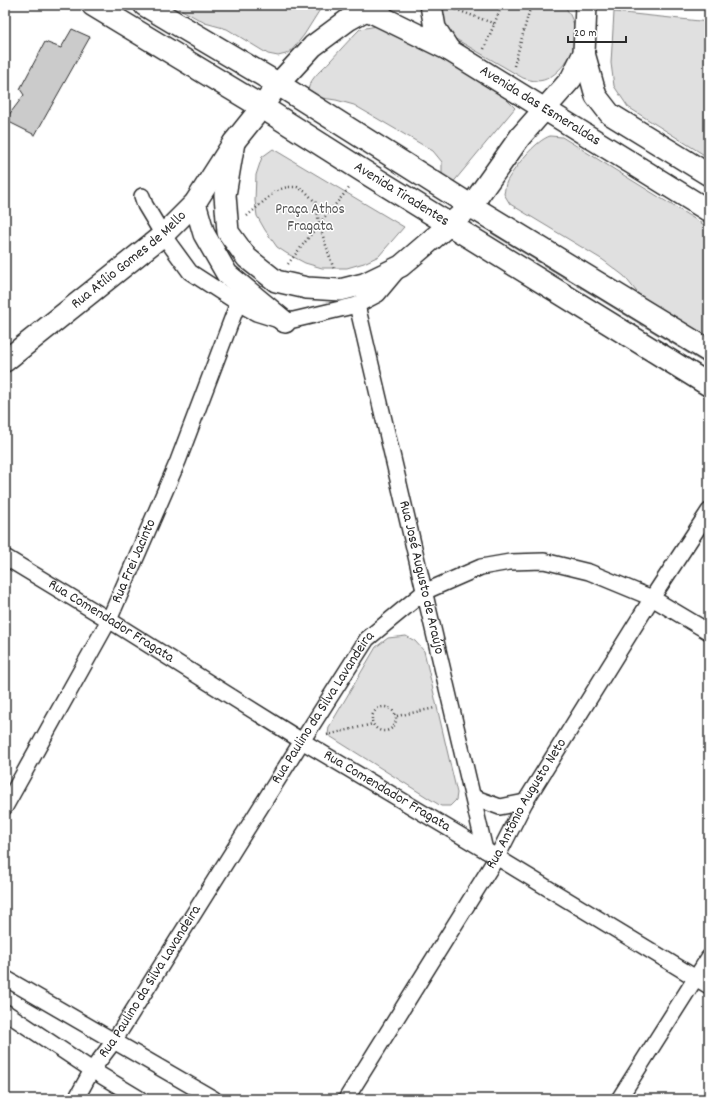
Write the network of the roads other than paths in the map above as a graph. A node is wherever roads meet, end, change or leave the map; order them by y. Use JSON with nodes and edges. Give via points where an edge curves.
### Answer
{"nodes":[{"id":1,"x":93,"y":5,"type":"edge"},
{"id":2,"x":146,"y":5,"type":"edge"},
{"id":3,"x":430,"y":5,"type":"edge"},
{"id":4,"x":586,"y":6,"type":"edge"},
{"id":5,"x":368,"y":7,"type":"edge"},
{"id":6,"x":448,"y":50,"type":"junction"},
{"id":7,"x":584,"y":53,"type":"junction"},
{"id":8,"x":278,"y":84,"type":"junction"},
{"id":9,"x":262,"y":107,"type":"junction"},
{"id":10,"x":543,"y":110,"type":"junction"},
{"id":11,"x":234,"y":142,"type":"junction"},
{"id":12,"x":709,"y":175,"type":"edge"},
{"id":13,"x":142,"y":196,"type":"dead end"},
{"id":14,"x":195,"y":203,"type":"junction"},
{"id":15,"x":471,"y":206,"type":"junction"},
{"id":16,"x":709,"y":211,"type":"edge"},
{"id":17,"x":449,"y":224,"type":"junction"},
{"id":18,"x":163,"y":235,"type":"junction"},
{"id":19,"x":401,"y":266,"type":"junction"},
{"id":20,"x":238,"y":303,"type":"junction"},
{"id":21,"x":357,"y":306,"type":"junction"},
{"id":22,"x":285,"y":322,"type":"junction"},
{"id":23,"x":709,"y":351,"type":"edge"},
{"id":24,"x":5,"y":362,"type":"edge"},
{"id":25,"x":709,"y":385,"type":"edge"},
{"id":26,"x":709,"y":511,"type":"edge"},
{"id":27,"x":5,"y":557,"type":"edge"},
{"id":28,"x":424,"y":592,"type":"junction"},
{"id":29,"x":652,"y":598,"type":"junction"},
{"id":30,"x":109,"y":620,"type":"junction"},
{"id":31,"x":709,"y":632,"type":"edge"},
{"id":32,"x":302,"y":741,"type":"junction"},
{"id":33,"x":473,"y":797,"type":"junction"},
{"id":34,"x":525,"y":802,"type":"junction"},
{"id":35,"x":5,"y":807,"type":"edge"},
{"id":36,"x":491,"y":853,"type":"junction"},
{"id":37,"x":709,"y":957,"type":"edge"},
{"id":38,"x":5,"y":978,"type":"edge"},
{"id":39,"x":703,"y":982,"type":"edge"},
{"id":40,"x":5,"y":1012,"type":"edge"},
{"id":41,"x":114,"y":1041,"type":"junction"},
{"id":42,"x":92,"y":1070,"type":"junction"},
{"id":43,"x":76,"y":1099,"type":"edge"},
{"id":44,"x":140,"y":1099,"type":"edge"},
{"id":45,"x":214,"y":1099,"type":"edge"},
{"id":46,"x":346,"y":1099,"type":"edge"},
{"id":47,"x":619,"y":1099,"type":"edge"}],
"edges":[{"from":1,"to":9,"type":"main road","name":"Avenida Tiradentes"},
{"from":2,"to":8,"type":"main road","name":"Avenida Tiradentes"},
{"from":3,"to":6,"type":"main road","via":[[435,28]]},
{"from":4,"to":7,"type":"main road"},
{"from":5,"to":6,"type":"main road","name":"Avenida das Esmeraldas"},
{"from":5,"to":8,"type":"main road","name":"Rua Atílio Gomes de Mello","via":[[313,46]]},
{"from":6,"to":10,"type":"main road","name":"Avenida das Esmeraldas"},
{"from":7,"to":10,"type":"main road","via":[[572,79]]},
{"from":7,"to":12,"type":"main road","name":"Avenida das Esmeraldas","via":[[596,96],[610,114]]},
{"from":8,"to":9,"type":"main road","name":"Rua Atílio Gomes de Mello"},
{"from":8,"to":15,"type":"main road","name":"Avenida Tiradentes"},
{"from":9,"to":11,"type":"main road","name":"Rua Atílio Gomes de Mello"},
{"from":9,"to":17,"type":"main road","name":"Avenida Tiradentes"},
{"from":10,"to":15,"type":"main road","via":[[520,137]]},
{"from":10,"to":16,"type":"main road","name":"Avenida das Esmeraldas"},
{"from":11,"to":14,"type":"main road","name":"Rua Atílio Gomes de Mello"},
{"from":11,"to":19,"type":"main road","via":[[225,195],[228,232],[247,258],[276,281],[307,288],[340,290],[364,284]]},
{"from":13,"to":18,"type":"street"},
{"from":14,"to":18,"type":"main road","name":"Rua Atílio Gomes de Mello"},
{"from":14,"to":22,"type":"main road","via":[[204,234],[227,274]]},
{"from":15,"to":17,"type":"main road"},
{"from":15,"to":23,"type":"main road","name":"Avenida Tiradentes"},
{"from":17,"to":19,"type":"main road"},
{"from":17,"to":25,"type":"main road","name":"Avenida Tiradentes"},
{"from":18,"to":20,"type":"street","via":[[190,272]]},
{"from":18,"to":24,"type":"main road","name":"Rua Atílio Gomes de Mello"},
{"from":19,"to":21,"type":"street","via":[[378,294]]},
{"from":20,"to":22,"type":"street","via":[[256,313]]},
{"from":20,"to":30,"type":"street","name":"Rua Frei Jacinto","via":[[178,461]]},
{"from":21,"to":22,"type":"street"},
{"from":21,"to":28,"type":"street","name":"Rua José Augusto de Araújo"},
{"from":26,"to":29,"type":"street","name":"Rua Antônio Augusto Neto"},
{"from":27,"to":30,"type":"street","name":"Rua Comendador Fragata"},
{"from":28,"to":29,"type":"street","name":"Rua Paulino da Silva Lavandeira","via":[[481,567],[510,562],[544,561],[589,572]]},
{"from":28,"to":32,"type":"street","name":"Rua Paulino da Silva Lavandeira","via":[[367,639]]},
{"from":28,"to":33,"type":"street","name":"Rua José Augusto de Araújo"},
{"from":29,"to":31,"type":"street","name":"Rua Paulino da Silva Lavandeira"},
{"from":29,"to":34,"type":"street","name":"Rua Antônio Augusto Neto"},
{"from":30,"to":32,"type":"street","name":"Rua Comendador Fragata"},
{"from":30,"to":35,"type":"street","name":"Rua Frei Jacinto"},
{"from":32,"to":36,"type":"street","name":"Rua Comendador Fragata"},
{"from":32,"to":41,"type":"street","name":"Rua Paulino da Silva Lavandeira"},
{"from":33,"to":34,"type":"street","via":[[500,807]]},
{"from":33,"to":36,"type":"street","name":"Rua José Augusto de Araújo"},
{"from":34,"to":36,"type":"street","name":"Rua Antônio Augusto Neto"},
{"from":36,"to":39,"type":"street","name":"Rua Comendador Fragata"},
{"from":36,"to":46,"type":"street","name":"Rua Antônio Augusto Neto"},
{"from":37,"to":39,"type":"street"},
{"from":38,"to":41,"type":"street"},
{"from":39,"to":47,"type":"street"},
{"from":40,"to":42,"type":"street"},
{"from":41,"to":42,"type":"street","name":"Rua Paulino da Silva Lavandeira"},
{"from":41,"to":45,"type":"street"},
{"from":42,"to":43,"type":"street","name":"Rua Paulino da Silva Lavandeira"},
{"from":42,"to":44,"type":"street"}]}
